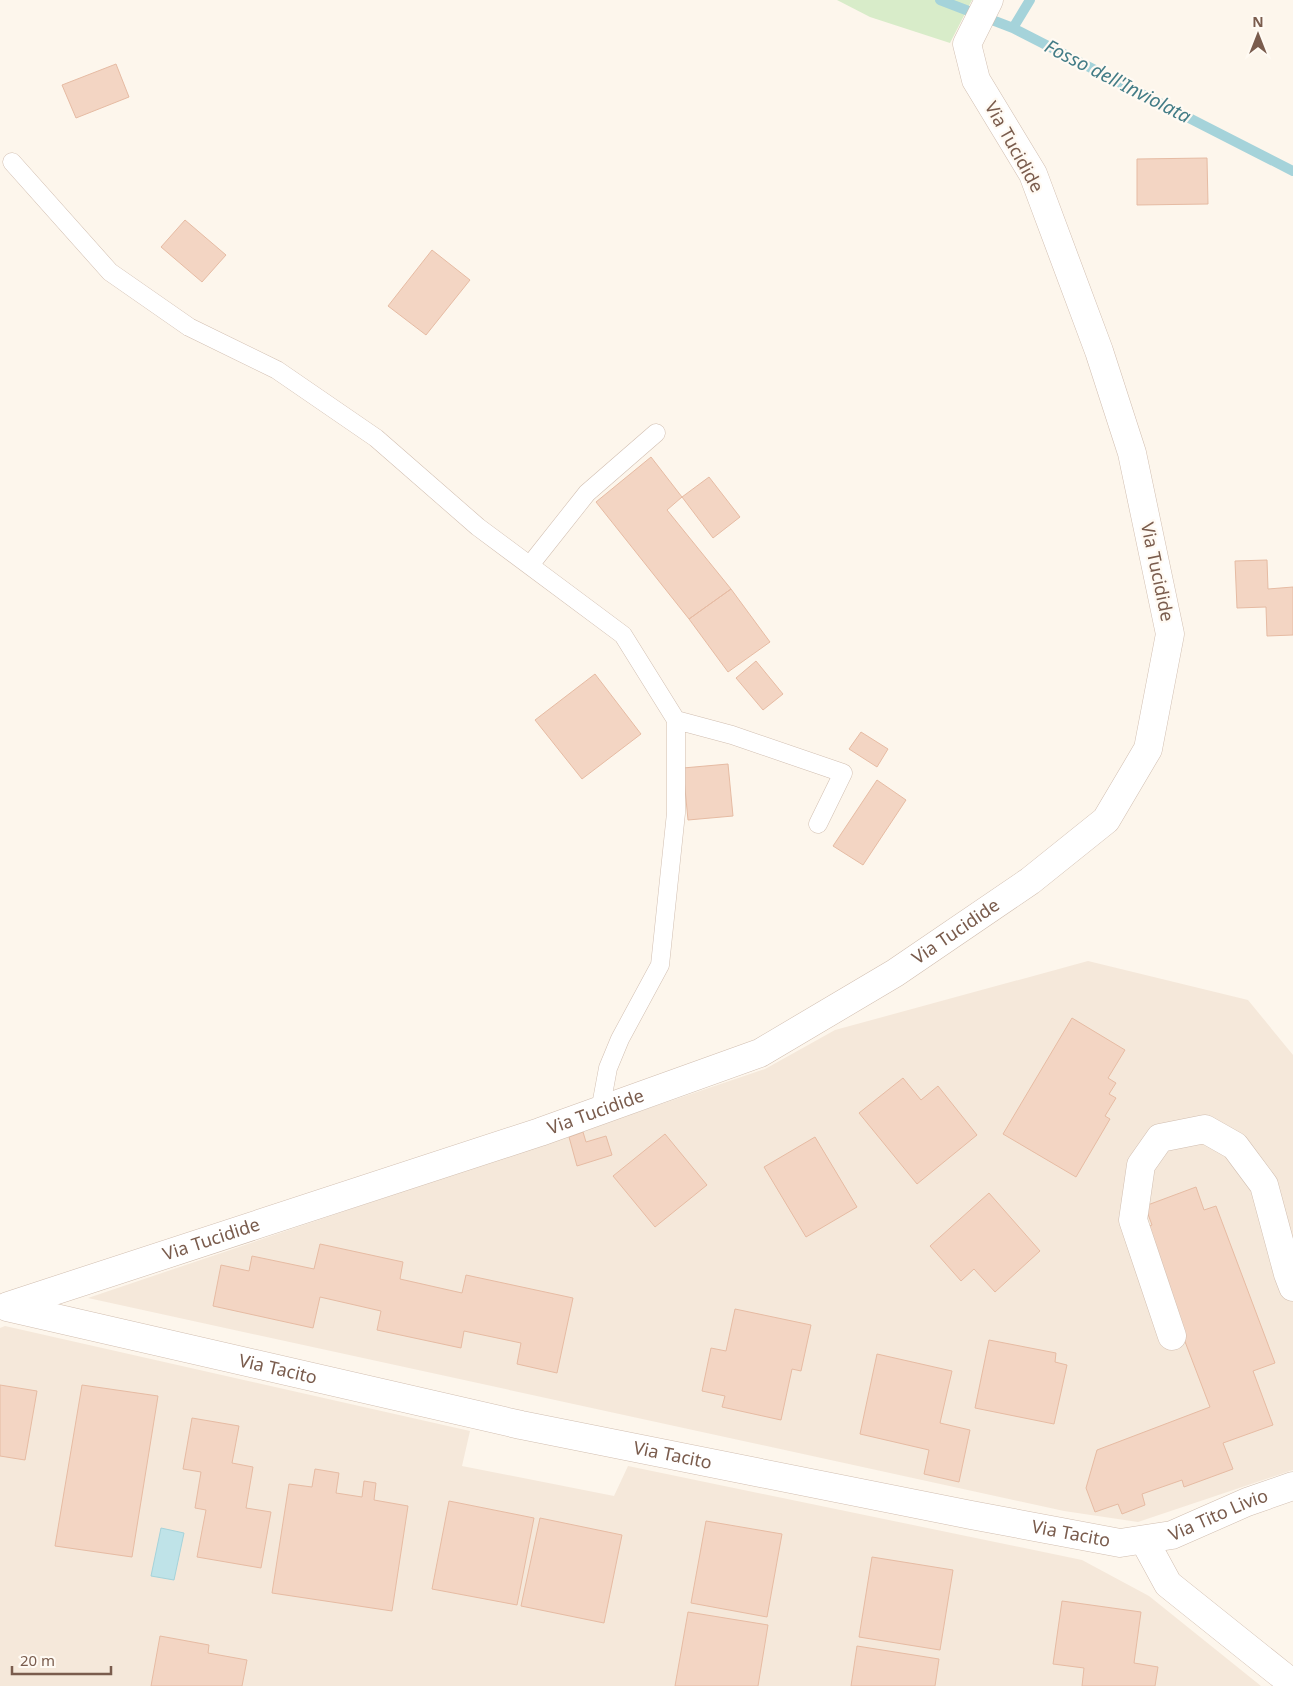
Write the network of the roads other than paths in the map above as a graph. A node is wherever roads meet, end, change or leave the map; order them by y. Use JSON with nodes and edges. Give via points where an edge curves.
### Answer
{"nodes":[{"id":1,"x":989,"y":0,"type":"edge"},
{"id":2,"x":12,"y":162,"type":"dead end"},
{"id":3,"x":656,"y":433,"type":"dead end"},
{"id":4,"x":530,"y":565,"type":"junction"},
{"id":5,"x":676,"y":720,"type":"junction"},
{"id":6,"x":818,"y":824,"type":"dead end"},
{"id":7,"x":600,"y":1111,"type":"junction"},
{"id":8,"x":1293,"y":1286,"type":"edge"},
{"id":9,"x":4,"y":1308,"type":"edge"},
{"id":10,"x":1172,"y":1336,"type":"dead end"},
{"id":11,"x":1293,"y":1486,"type":"edge"},
{"id":12,"x":1144,"y":1540,"type":"junction"},
{"id":13,"x":1293,"y":1684,"type":"edge"}],
"edges":[{"from":1,"to":7,"type":"street","name":"Via Tucidide","via":[[967,44],[976,80],[1033,174],[1099,351],[1132,453],[1170,634],[1148,749],[1106,820],[1030,881],[895,973],[760,1053]]},
{"from":2,"to":4,"type":"lane","via":[[110,272],[189,327],[277,370],[376,438],[478,527]]},
{"from":3,"to":4,"type":"lane","via":[[587,493]]},
{"from":4,"to":5,"type":"lane","via":[[624,635]]},
{"from":5,"to":6,"type":"lane","via":[[741,738],[843,773]]},
{"from":5,"to":7,"type":"lane","via":[[676,814],[660,964],[608,1068]]},
{"from":7,"to":9,"type":"street","name":"Via Tucidide"},
{"from":8,"to":10,"type":"street","via":[[1264,1185],[1235,1146],[1205,1129],[1160,1138],[1141,1165],[1133,1220]]},
{"from":9,"to":12,"type":"street","name":"Via Tacito","via":[[521,1425],[1120,1543]]},
{"from":11,"to":12,"type":"street","name":"Via Tito Livio","via":[[1172,1535]]},
{"from":12,"to":13,"type":"street","via":[[1168,1584]]}]}
